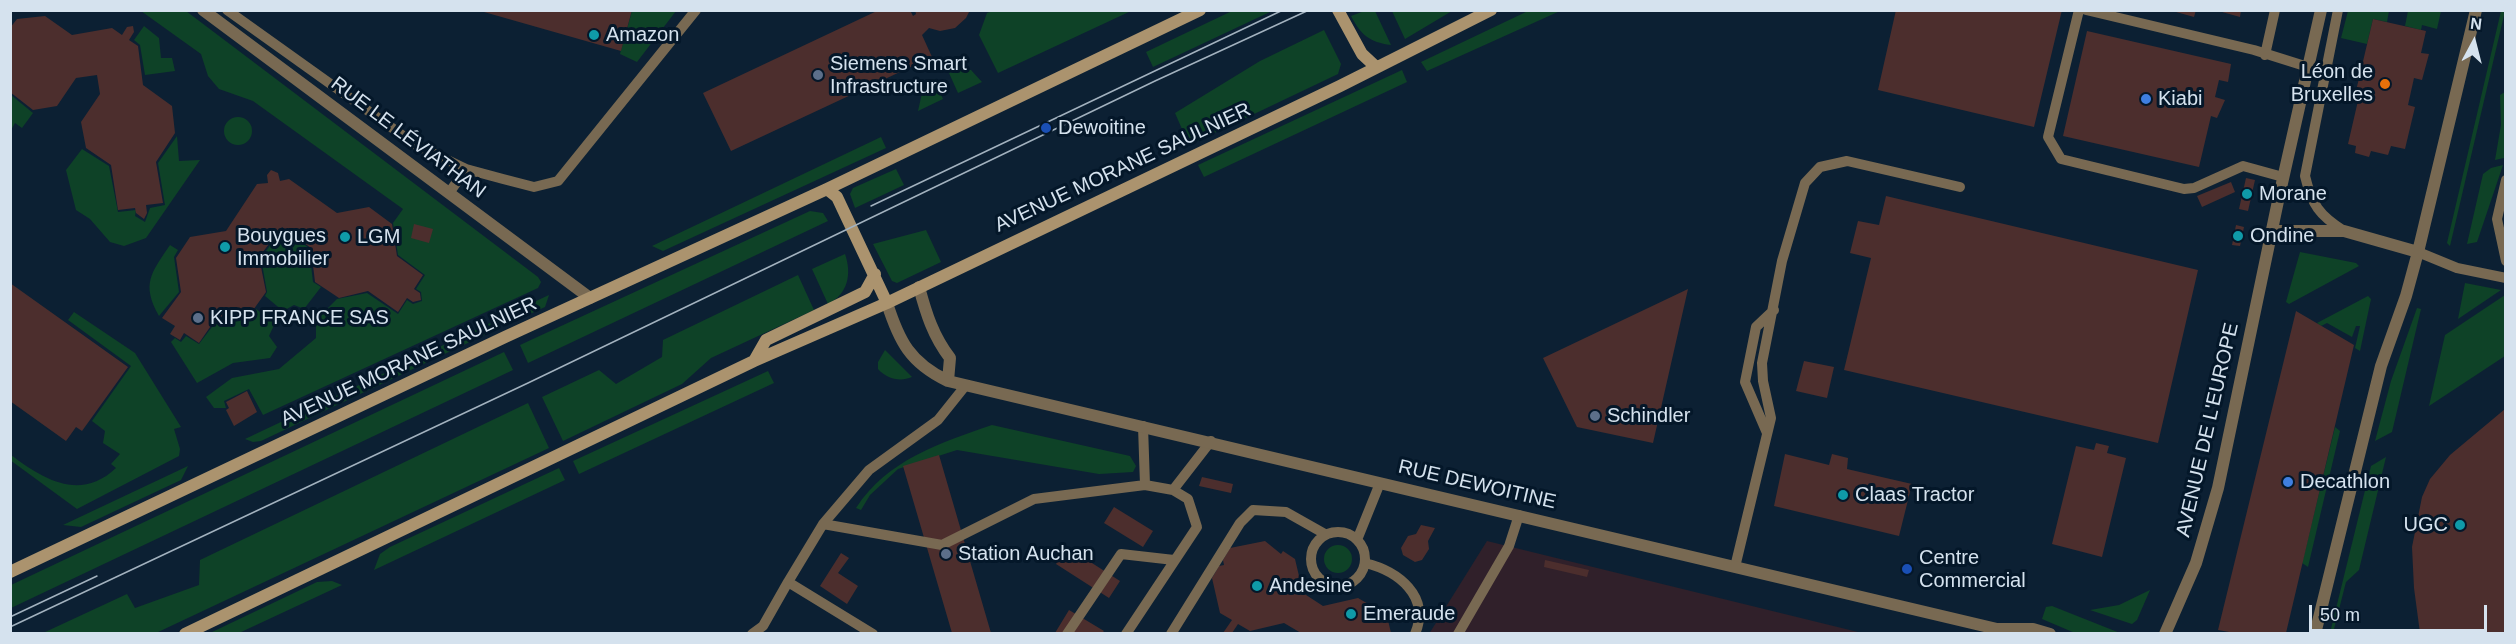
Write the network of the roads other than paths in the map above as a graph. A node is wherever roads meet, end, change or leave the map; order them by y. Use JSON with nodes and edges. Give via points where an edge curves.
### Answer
{"nodes":[{"id":1,"x":203,"y":10,"type":"edge"},
{"id":2,"x":227,"y":10,"type":"edge"},
{"id":3,"x":696,"y":10,"type":"edge"},
{"id":4,"x":1200,"y":10,"type":"edge"},
{"id":5,"x":1338,"y":10,"type":"edge"},
{"id":6,"x":1491,"y":10,"type":"edge"},
{"id":7,"x":2079,"y":10,"type":"edge"},
{"id":8,"x":2086,"y":10,"type":"edge"},
{"id":9,"x":2275,"y":10,"type":"edge"},
{"id":10,"x":2321,"y":10,"type":"edge"},
{"id":11,"x":2338,"y":10,"type":"edge"},
{"id":12,"x":2476,"y":10,"type":"edge"},
{"id":13,"x":2265,"y":55,"type":"junction"},
{"id":14,"x":2308,"y":66,"type":"junction"},
{"id":15,"x":1376,"y":67,"type":"junction"},
{"id":16,"x":466,"y":169,"type":"junction"},
{"id":17,"x":2283,"y":177,"type":"junction"},
{"id":18,"x":2505,"y":180,"type":"edge"},
{"id":19,"x":1960,"y":187,"type":"dead end"},
{"id":20,"x":827,"y":189,"type":"junction"},
{"id":21,"x":449,"y":193,"type":"junction"},
{"id":22,"x":2272,"y":231,"type":"junction"},
{"id":23,"x":2344,"y":231,"type":"junction"},
{"id":24,"x":2418,"y":252,"type":"junction"},
{"id":25,"x":2505,"y":261,"type":"edge"},
{"id":26,"x":875,"y":274,"type":"junction"},
{"id":27,"x":2505,"y":278,"type":"edge"},
{"id":28,"x":919,"y":287,"type":"junction"},
{"id":29,"x":590,"y":298,"type":"junction"},
{"id":30,"x":887,"y":303,"type":"junction"},
{"id":31,"x":1774,"y":310,"type":"junction"},
{"id":32,"x":754,"y":361,"type":"junction"},
{"id":33,"x":948,"y":381,"type":"junction"},
{"id":34,"x":966,"y":385,"type":"junction"},
{"id":35,"x":1143,"y":426,"type":"junction"},
{"id":36,"x":1767,"y":434,"type":"junction"},
{"id":37,"x":1211,"y":441,"type":"junction"},
{"id":38,"x":1380,"y":483,"type":"junction"},
{"id":39,"x":1146,"y":485,"type":"junction"},
{"id":40,"x":1173,"y":490,"type":"junction"},
{"id":41,"x":1519,"y":515,"type":"junction"},
{"id":42,"x":823,"y":524,"type":"junction"},
{"id":43,"x":1325,"y":534,"type":"junction"},
{"id":44,"x":1357,"y":540,"type":"junction"},
{"id":45,"x":1174,"y":560,"type":"junction"},
{"id":46,"x":1365,"y":563,"type":"junction"},
{"id":47,"x":1735,"y":567,"type":"junction"},
{"id":48,"x":10,"y":572,"type":"edge"},
{"id":49,"x":788,"y":582,"type":"junction"},
{"id":50,"x":2001,"y":631,"type":"edge"},
{"id":51,"x":185,"y":633,"type":"edge"},
{"id":52,"x":752,"y":633,"type":"edge"},
{"id":53,"x":873,"y":633,"type":"edge"},
{"id":54,"x":1067,"y":633,"type":"edge"},
{"id":55,"x":1126,"y":633,"type":"edge"},
{"id":56,"x":1171,"y":633,"type":"edge"},
{"id":57,"x":1415,"y":633,"type":"edge"},
{"id":58,"x":1458,"y":633,"type":"edge"},
{"id":59,"x":2050,"y":633,"type":"edge"},
{"id":60,"x":2166,"y":633,"type":"edge"},
{"id":61,"x":2315,"y":633,"type":"edge"}],
"edges":[{"from":1,"to":21,"type":"street","name":"RUE LE LÉVIATHAN"},
{"from":2,"to":16,"type":"lane","via":[[416,145]]},
{"from":3,"to":16,"type":"lane","via":[[558,182],[534,187]]},
{"from":4,"to":20,"type":"main road","name":"AVENUE MORANE SAULNIER"},
{"from":5,"to":15,"type":"main road","via":[[1362,54]]},
{"from":6,"to":15,"type":"main road","name":"AVENUE MORANE SAULNIER"},
{"from":7,"to":17,"type":"lane","via":[[2048,137],[2061,159],[2184,189],[2243,166]]},
{"from":8,"to":13,"type":"lane"},
{"from":9,"to":13,"type":"lane"},
{"from":10,"to":14,"type":"street","name":"AVENUE DE L'EUROPE"},
{"from":11,"to":23,"type":"lane","via":[[2306,176],[2311,201],[2326,219]]},
{"from":12,"to":24,"type":"street"},
{"from":13,"to":14,"type":"lane"},
{"from":14,"to":17,"type":"street","name":"AVENUE DE L'EUROPE"},
{"from":15,"to":28,"type":"main road","name":"AVENUE MORANE SAULNIER"},
{"from":16,"to":21,"type":"lane"},
{"from":17,"to":22,"type":"street","name":"AVENUE DE L'EUROPE"},
{"from":18,"to":25,"type":"lane","via":[[2497,219]]},
{"from":19,"to":31,"type":"lane","via":[[1847,160],[1820,167],[1805,183],[1782,261]]},
{"from":20,"to":26,"type":"main road","via":[[837,196]]},
{"from":20,"to":29,"type":"main road","name":"AVENUE MORANE SAULNIER"},
{"from":21,"to":29,"type":"street","name":"RUE LE LÉVIATHAN"},
{"from":22,"to":23,"type":"street"},
{"from":22,"to":60,"type":"street","name":"AVENUE DE L'EUROPE","via":[[2218,488],[2196,562]]},
{"from":23,"to":24,"type":"street"},
{"from":24,"to":27,"type":"lane","via":[[2457,267]]},
{"from":24,"to":61,"type":"street","via":[[2381,366]]},
{"from":26,"to":30,"type":"main road"},
{"from":26,"to":32,"type":"main road","name":"AVENUE MORANE SAULNIER","via":[[865,292],[766,340]]},
{"from":28,"to":30,"type":"main road","name":"AVENUE MORANE SAULNIER"},
{"from":28,"to":33,"type":"street","via":[[928,320],[950,358]]},
{"from":29,"to":48,"type":"main road","name":"AVENUE MORANE SAULNIER"},
{"from":30,"to":32,"type":"main road","name":"AVENUE MORANE SAULNIER"},
{"from":30,"to":33,"type":"street","name":"RUE DEWOITINE","via":[[897,335],[912,357]]},
{"from":31,"to":36,"type":"lane","via":[[1762,363],[1771,418]]},
{"from":31,"to":36,"type":"lane","via":[[1756,327],[1745,382]]},
{"from":32,"to":51,"type":"main road","name":"AVENUE MORANE SAULNIER"},
{"from":33,"to":34,"type":"street","name":"RUE DEWOITINE"},
{"from":34,"to":35,"type":"street","name":"RUE DEWOITINE"},
{"from":34,"to":42,"type":"lane","via":[[938,420],[869,470]]},
{"from":35,"to":37,"type":"street","name":"RUE DEWOITINE"},
{"from":35,"to":39,"type":"lane"},
{"from":36,"to":47,"type":"lane"},
{"from":37,"to":38,"type":"street","name":"RUE DEWOITINE"},
{"from":37,"to":40,"type":"lane"},
{"from":38,"to":41,"type":"street","name":"RUE DEWOITINE"},
{"from":38,"to":44,"type":"lane"},
{"from":39,"to":40,"type":"lane"},
{"from":39,"to":42,"type":"lane","via":[[1034,499],[942,545]]},
{"from":40,"to":45,"type":"lane","via":[[1188,499],[1197,527]]},
{"from":41,"to":47,"type":"street","name":"RUE DEWOITINE"},
{"from":41,"to":58,"type":"lane","via":[[1509,546]]},
{"from":42,"to":49,"type":"lane"},
{"from":43,"to":44,"type":"lane","via":[[1342,532]]},
{"from":43,"to":46,"type":"lane","via":[[1313,546],[1311,555],[1310,564],[1319,580],[1345,585],[1360,575]]},
{"from":43,"to":56,"type":"lane","via":[[1286,512],[1253,510],[1240,523]]},
{"from":44,"to":46,"type":"lane"},
{"from":45,"to":54,"type":"lane","via":[[1121,554]]},
{"from":45,"to":55,"type":"lane"},
{"from":46,"to":57,"type":"lane","via":[[1391,573],[1414,593],[1419,611]]},
{"from":47,"to":50,"type":"street","name":"RUE DEWOITINE"},
{"from":49,"to":52,"type":"lane","via":[[763,626]]},
{"from":49,"to":53,"type":"lane"},
{"from":50,"to":59,"type":"street","name":"RUE DEWOITINE","via":[[2033,629]]}]}
